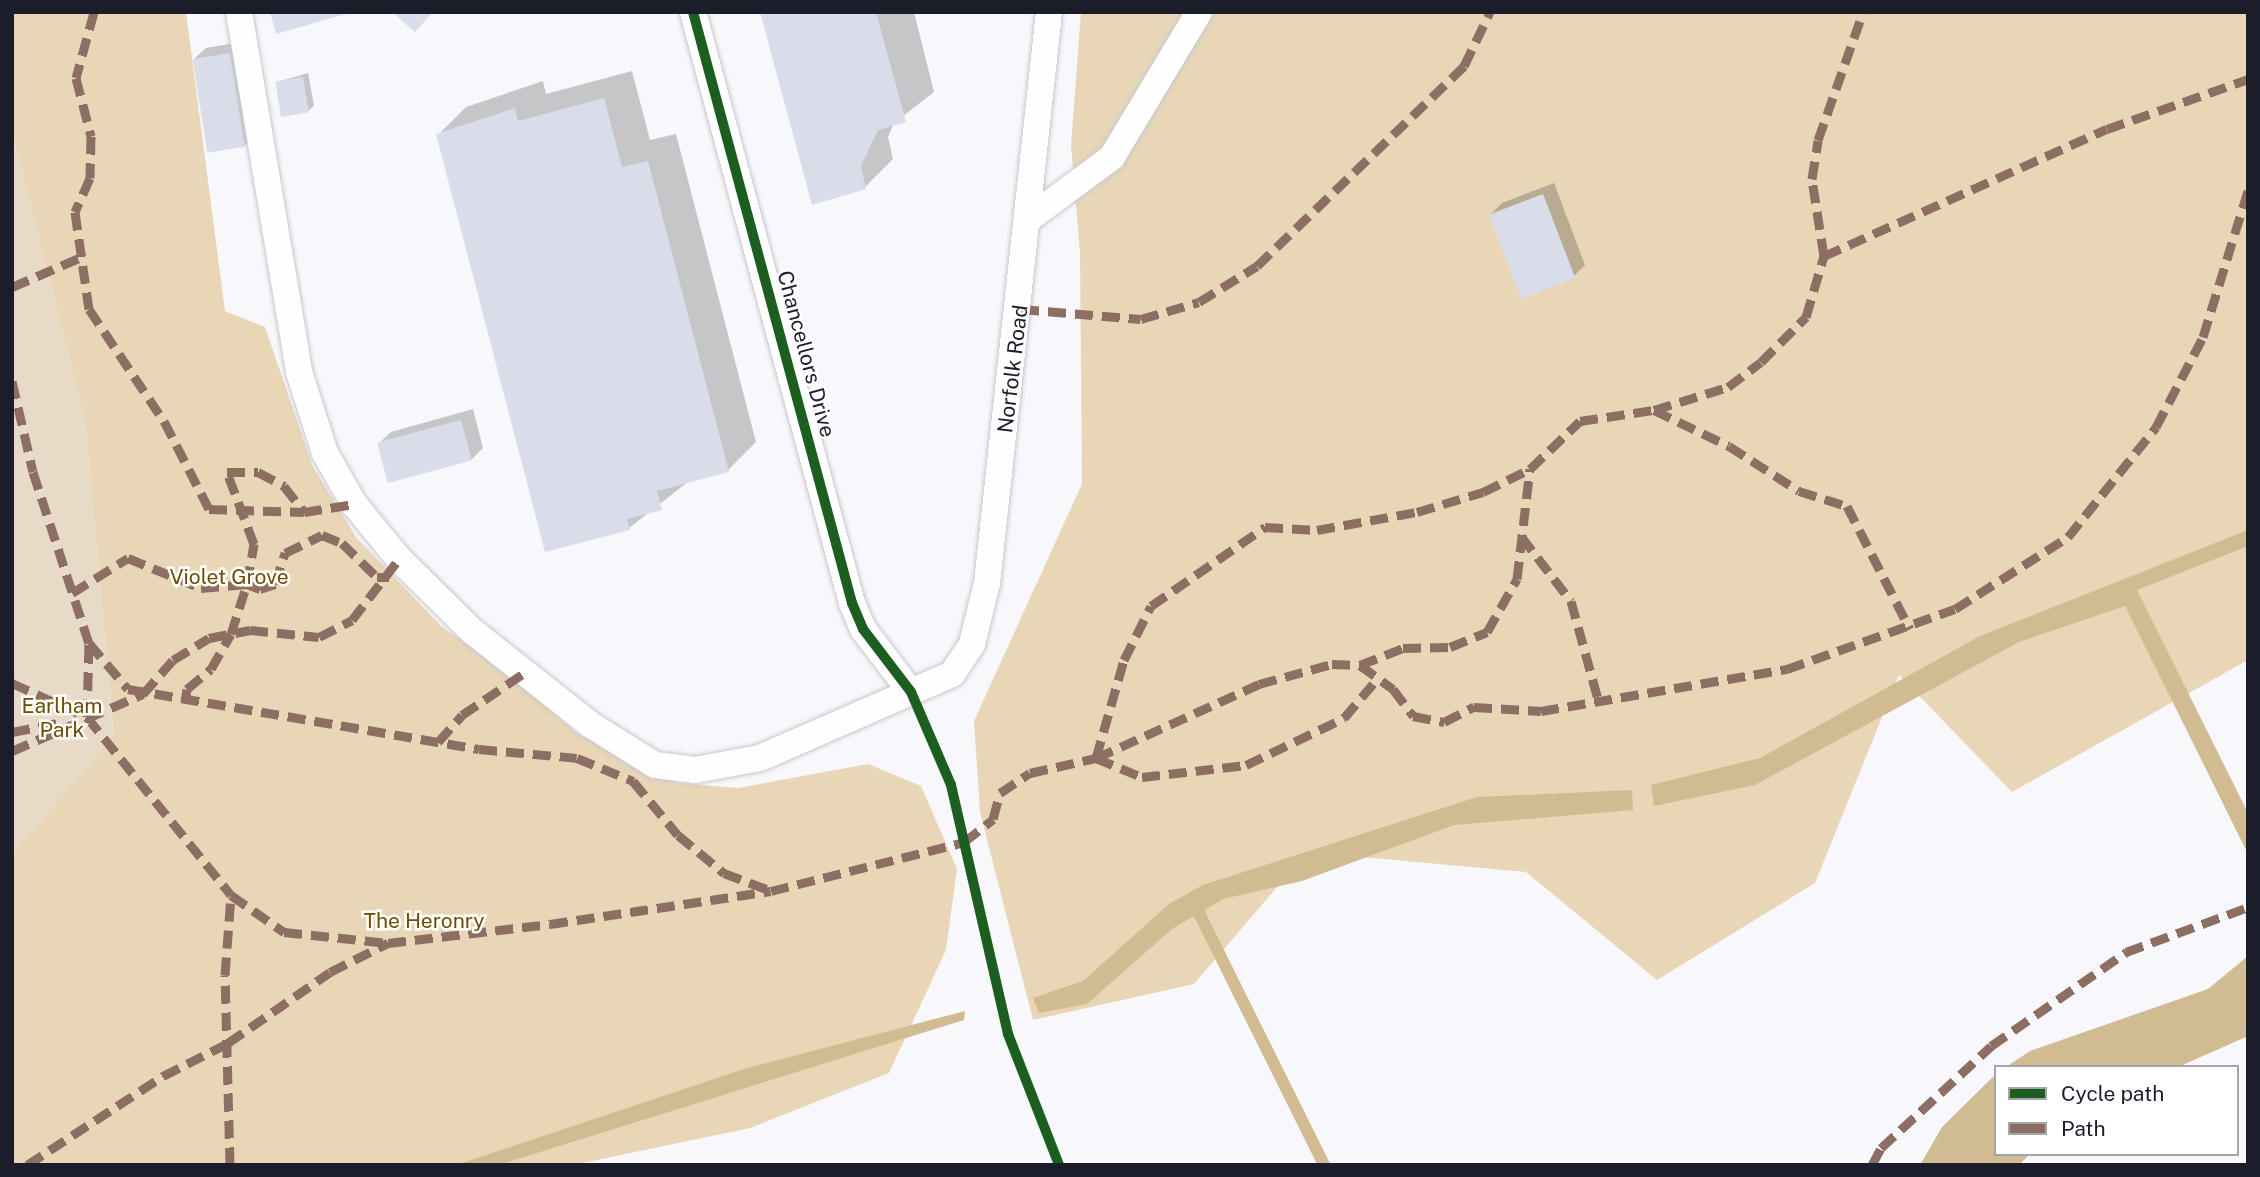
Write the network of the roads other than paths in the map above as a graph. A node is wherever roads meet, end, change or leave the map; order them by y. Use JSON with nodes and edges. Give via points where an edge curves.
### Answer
{"nodes":[{"id":1,"x":239,"y":12,"type":"edge"},
{"id":2,"x":693,"y":12,"type":"edge"},
{"id":3,"x":1049,"y":12,"type":"edge"},
{"id":4,"x":1199,"y":12,"type":"edge"},
{"id":5,"x":1027,"y":220,"type":"junction"},
{"id":6,"x":911,"y":692,"type":"junction"}],
"edges":[{"from":1,"to":6,"type":"lane","name":"Norfolk Road","via":[[278,271],[299,372],[325,453],[354,504],[399,559],[472,631],[590,725],[655,765],[695,770],[760,758]]},
{"from":2,"to":6,"type":"lane","name":"Chancellors Drive","via":[[852,603],[863,629]]},
{"from":3,"to":5,"type":"lane","name":"Norfolk Road"},
{"from":4,"to":5,"type":"lane","via":[[1112,157]]},
{"from":5,"to":6,"type":"lane","name":"Norfolk Road","via":[[987,583],[972,644],[952,674]]}]}
